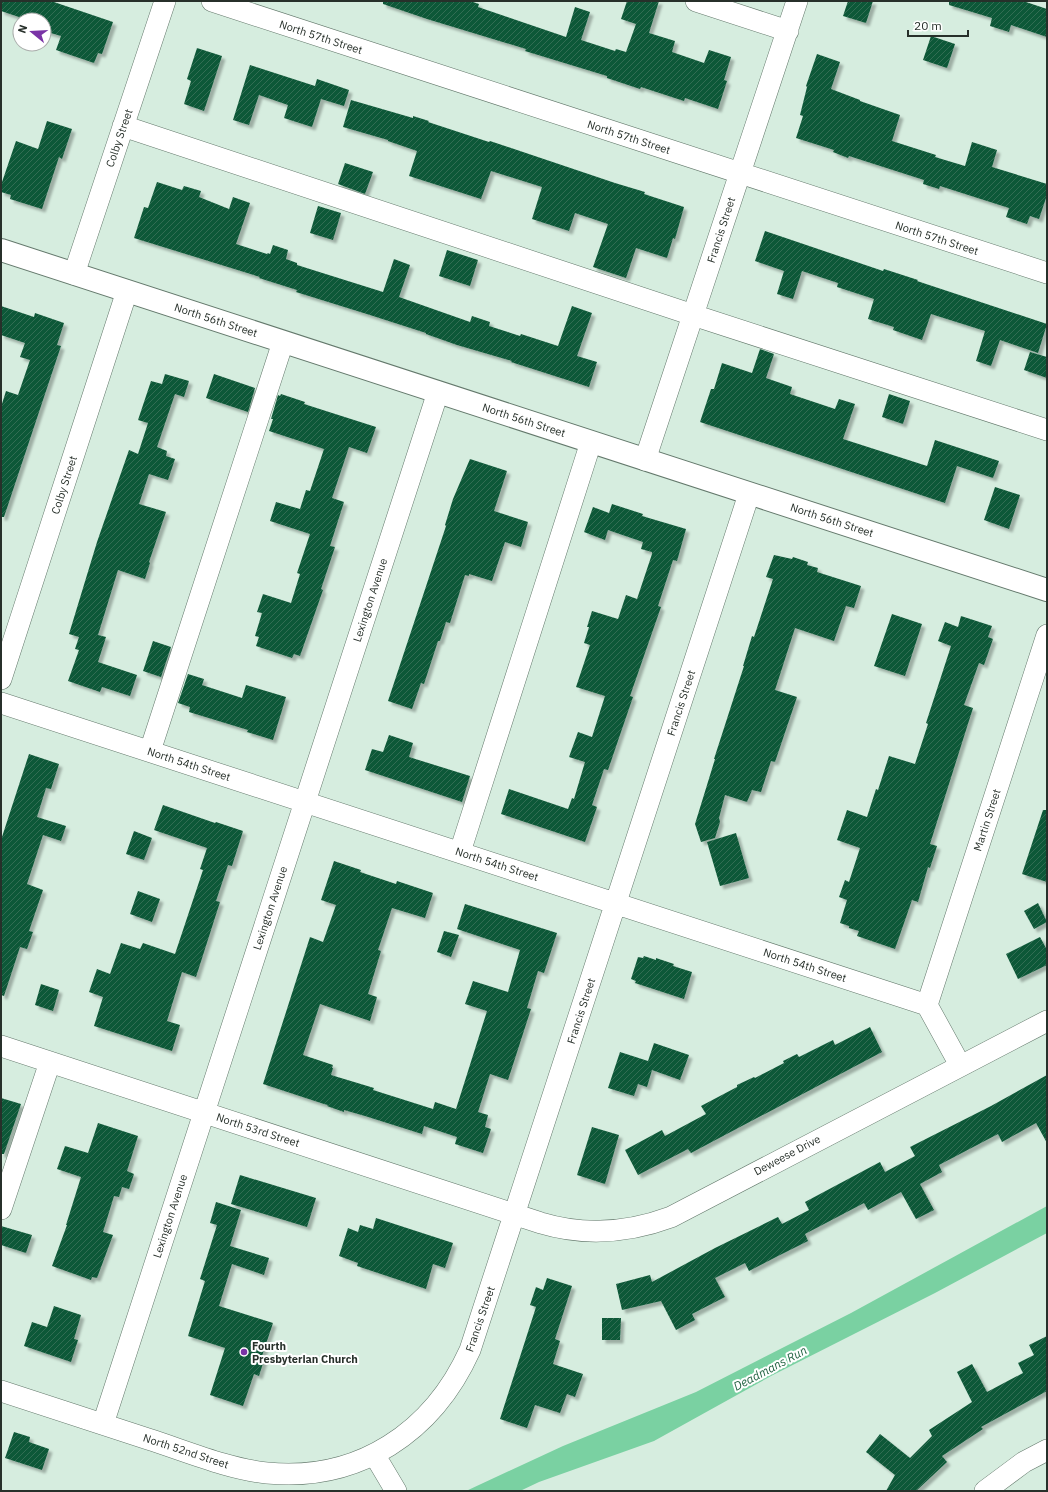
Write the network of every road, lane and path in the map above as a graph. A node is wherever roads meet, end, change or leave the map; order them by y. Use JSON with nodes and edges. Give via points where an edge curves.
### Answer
{"nodes":[{"id":1,"x":165,"y":1,"type":"edge"},
{"id":2,"x":212,"y":1,"type":"edge"},
{"id":3,"x":696,"y":1,"type":"edge"},
{"id":4,"x":798,"y":1,"type":"edge"},
{"id":5,"x":788,"y":31,"type":"junction"},
{"id":6,"x":123,"y":126,"type":"junction"},
{"id":7,"x":740,"y":173,"type":"junction"},
{"id":8,"x":1,"y":250,"type":"edge"},
{"id":9,"x":1047,"y":273,"type":"edge"},
{"id":10,"x":74,"y":274,"type":"junction"},
{"id":11,"x":127,"y":291,"type":"junction"},
{"id":12,"x":693,"y":315,"type":"junction"},
{"id":13,"x":283,"y":342,"type":"junction"},
{"id":14,"x":438,"y":392,"type":"junction"},
{"id":15,"x":1047,"y":430,"type":"edge"},
{"id":16,"x":591,"y":442,"type":"junction"},
{"id":17,"x":645,"y":460,"type":"junction"},
{"id":18,"x":749,"y":494,"type":"junction"},
{"id":19,"x":1047,"y":590,"type":"edge"},
{"id":20,"x":1047,"y":635,"type":"edge"},
{"id":21,"x":1,"y":679,"type":"edge"},
{"id":22,"x":1,"y":703,"type":"edge"},
{"id":23,"x":150,"y":751,"type":"junction"},
{"id":24,"x":305,"y":801,"type":"junction"},
{"id":25,"x":460,"y":852,"type":"junction"},
{"id":26,"x":616,"y":903,"type":"junction"},
{"id":27,"x":927,"y":1005,"type":"junction"},
{"id":28,"x":1047,"y":1021,"type":"edge"},
{"id":29,"x":1,"y":1046,"type":"edge"},
{"id":30,"x":50,"y":1062,"type":"junction"},
{"id":31,"x":960,"y":1065,"type":"junction"},
{"id":32,"x":204,"y":1113,"type":"junction"},
{"id":33,"x":1,"y":1209,"type":"edge"},
{"id":34,"x":514,"y":1215,"type":"junction"},
{"id":35,"x":1,"y":1391,"type":"edge"},
{"id":36,"x":103,"y":1424,"type":"junction"},
{"id":37,"x":1047,"y":1450,"type":"edge"},
{"id":38,"x":374,"y":1454,"type":"junction"},
{"id":39,"x":396,"y":1491,"type":"edge"},
{"id":40,"x":985,"y":1491,"type":"edge"}],
"edges":[{"from":1,"to":6,"type":"street","name":"Colby Street"},
{"from":2,"to":7,"type":"street","name":"North 57th Street"},
{"from":3,"to":5,"type":"street"},
{"from":4,"to":5,"type":"street","name":"Francis Street"},
{"from":5,"to":7,"type":"street","name":"Francis Street"},
{"from":6,"to":10,"type":"street","name":"Colby Street"},
{"from":6,"to":12,"type":"street"},
{"from":7,"to":9,"type":"street","name":"North 57th Street"},
{"from":7,"to":12,"type":"street","name":"Francis Street"},
{"from":8,"to":10,"type":"main road","name":"North 56th Street"},
{"from":10,"to":11,"type":"main road","name":"North 56th Street"},
{"from":11,"to":13,"type":"main road","name":"North 56th Street"},
{"from":11,"to":21,"type":"street","name":"Colby Street"},
{"from":12,"to":15,"type":"street"},
{"from":12,"to":17,"type":"street","name":"Francis Street"},
{"from":13,"to":14,"type":"main road","name":"North 56th Street"},
{"from":13,"to":23,"type":"street"},
{"from":14,"to":16,"type":"main road","name":"North 56th Street"},
{"from":14,"to":24,"type":"street","name":"Lexington Avenue"},
{"from":16,"to":17,"type":"main road","name":"North 56th Street"},
{"from":16,"to":25,"type":"street"},
{"from":17,"to":18,"type":"main road","name":"North 56th Street"},
{"from":18,"to":19,"type":"main road","name":"North 56th Street"},
{"from":18,"to":26,"type":"street","name":"Francis Street"},
{"from":20,"to":27,"type":"street","name":"Martin Street"},
{"from":22,"to":23,"type":"street","name":"North 54th Street"},
{"from":23,"to":24,"type":"street","name":"North 54th Street"},
{"from":24,"to":25,"type":"street","name":"North 54th Street"},
{"from":24,"to":32,"type":"street","name":"Lexington Avenue"},
{"from":25,"to":26,"type":"street","name":"North 54th Street"},
{"from":26,"to":27,"type":"street","name":"North 54th Street"},
{"from":26,"to":34,"type":"street","name":"Francis Street"},
{"from":27,"to":31,"type":"street"},
{"from":28,"to":31,"type":"street","name":"Deweese Drive"},
{"from":29,"to":30,"type":"street","name":"North 53rd Street"},
{"from":30,"to":32,"type":"street","name":"North 53rd Street"},
{"from":30,"to":33,"type":"street"},
{"from":31,"to":34,"type":"street","name":"Deweese Drive","via":[[656,1222],[626,1229],[587,1232]]},
{"from":32,"to":34,"type":"street","name":"North 53rd Street"},
{"from":32,"to":36,"type":"street","name":"Lexington Avenue"},
{"from":34,"to":38,"type":"street","name":"Francis Street","via":[[470,1350],[462,1366],[443,1398],[430,1413],[408,1433]]},
{"from":35,"to":36,"type":"street","name":"North 52nd Street"},
{"from":36,"to":38,"type":"street","name":"North 52nd Street","via":[[224,1464],[268,1473],[332,1470]]},
{"from":37,"to":40,"type":"street","via":[[1024,1462]]},
{"from":38,"to":39,"type":"street"}]}
